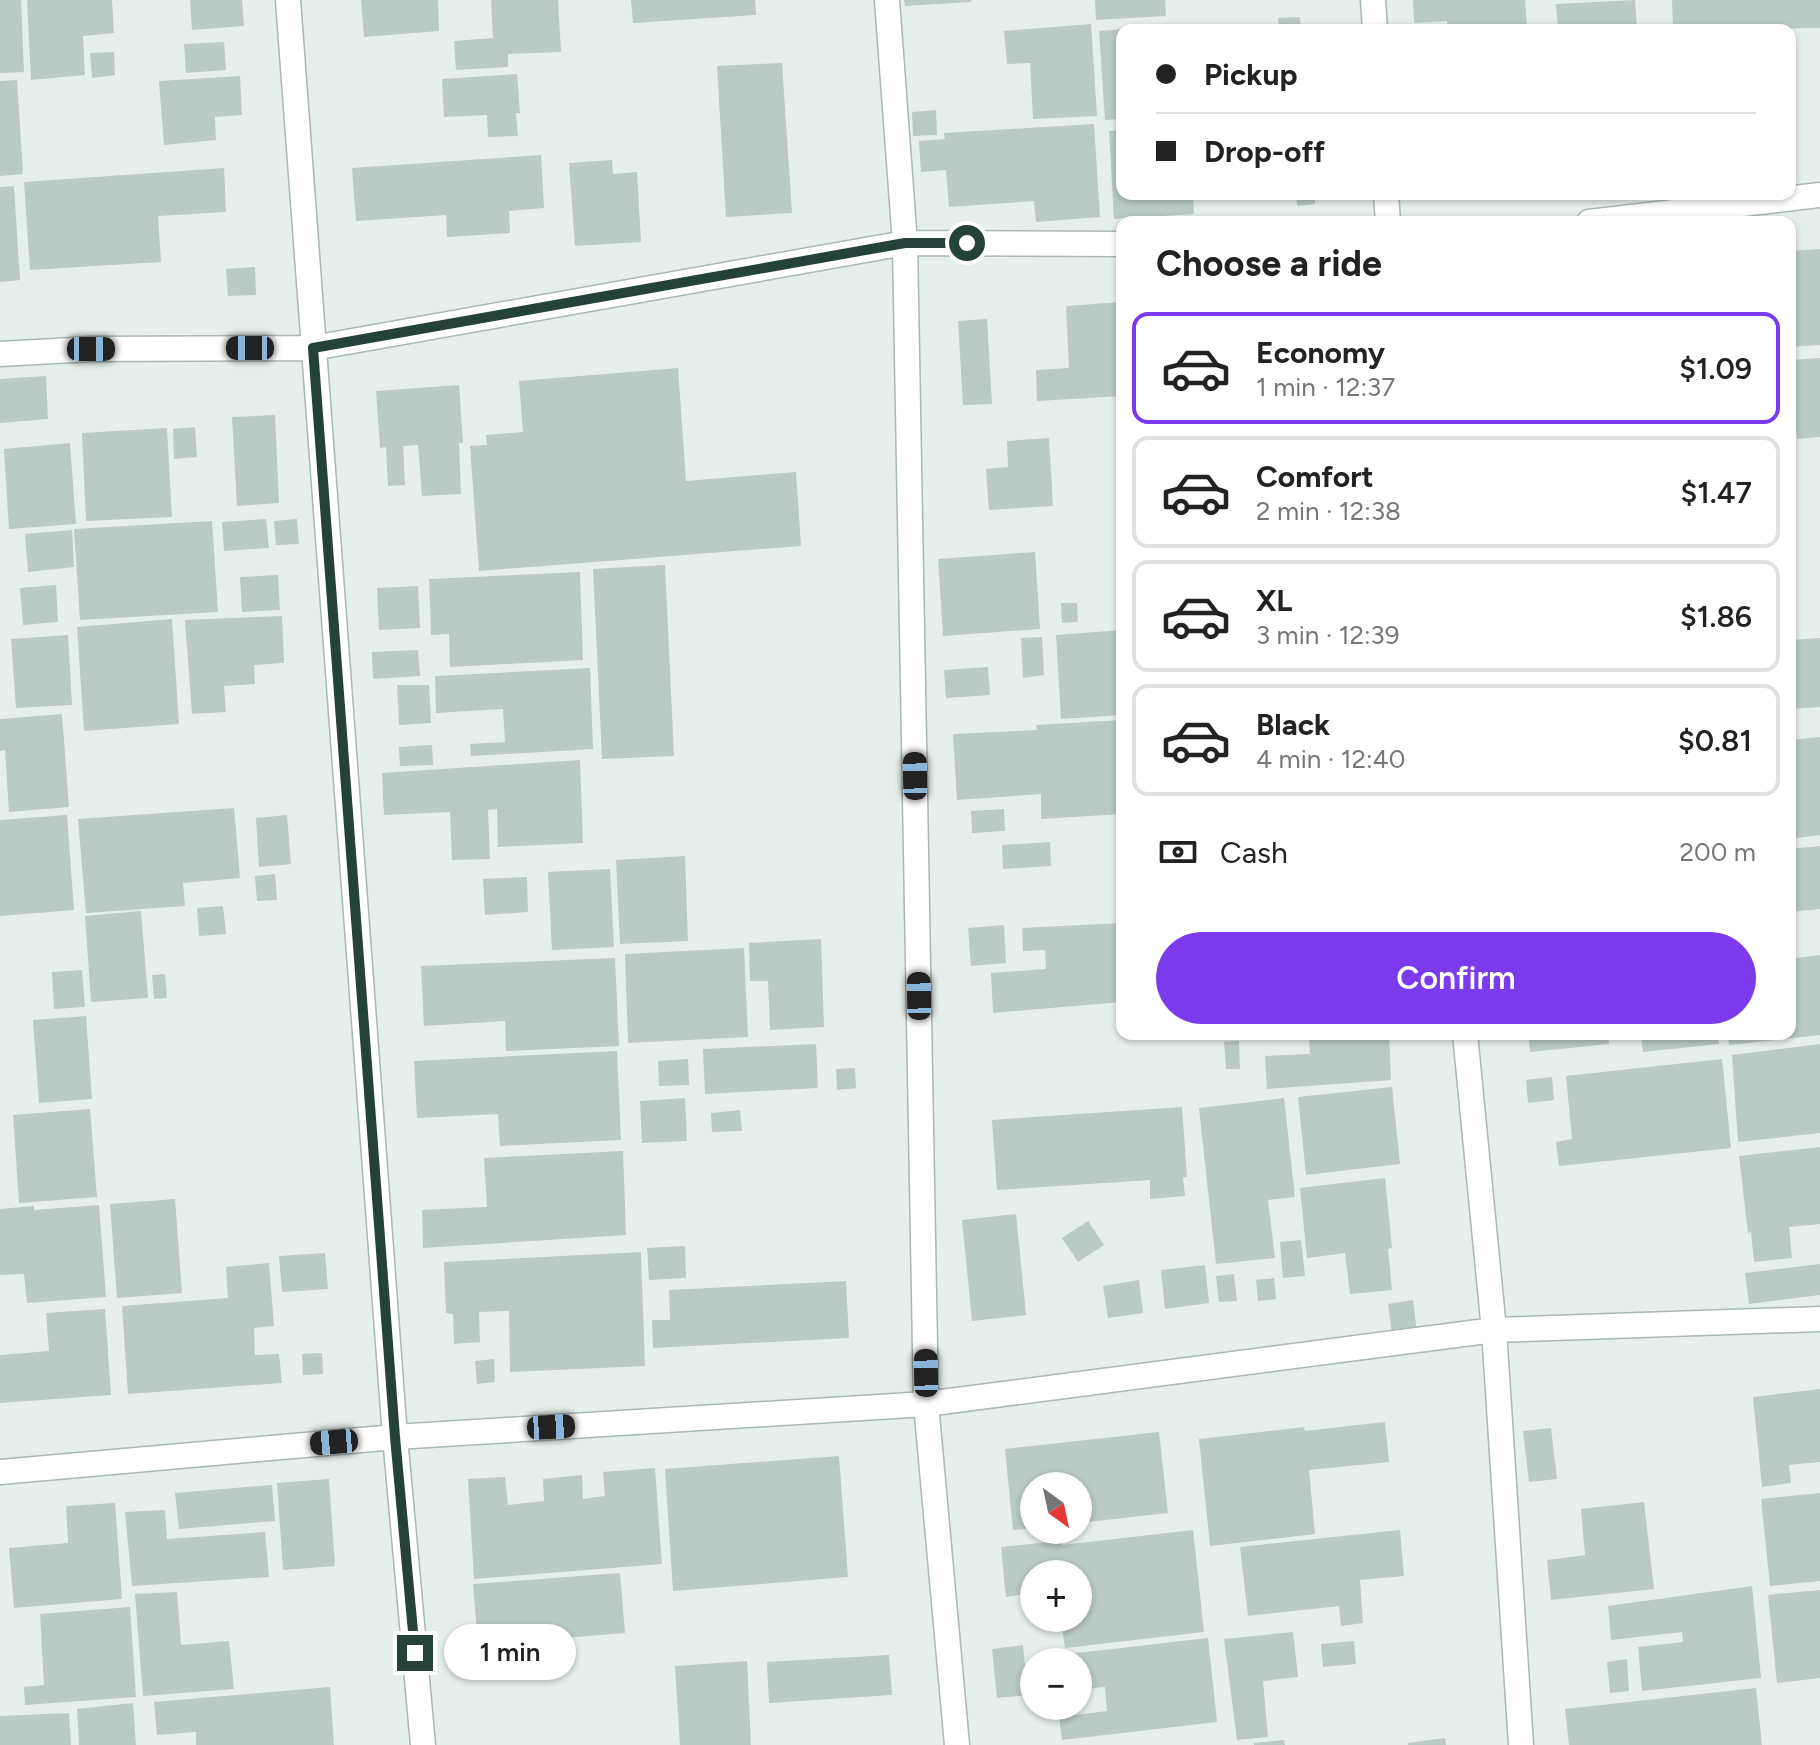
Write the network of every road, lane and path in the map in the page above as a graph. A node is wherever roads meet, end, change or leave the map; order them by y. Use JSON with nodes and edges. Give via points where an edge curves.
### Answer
{"nodes":[{"id":1,"x":288,"y":0,"type":"edge"},
{"id":2,"x":887,"y":0,"type":"edge"},
{"id":3,"x":1373,"y":0,"type":"edge"},
{"id":4,"x":1375,"y":24,"type":"edge"},
{"id":5,"x":1820,"y":195,"type":"edge"},
{"id":6,"x":1796,"y":198,"type":"edge"},
{"id":7,"x":1777,"y":200,"type":"edge"},
{"id":8,"x":1640,"y":216,"type":"edge"},
{"id":9,"x":905,"y":243,"type":"junction"},
{"id":10,"x":1116,"y":244,"type":"edge"},
{"id":11,"x":313,"y":348,"type":"junction"},
{"id":12,"x":0,"y":354,"type":"edge"},
{"id":13,"x":1466,"y":1040,"type":"edge"},
{"id":14,"x":1820,"y":1319,"type":"edge"},
{"id":15,"x":1494,"y":1330,"type":"junction"},
{"id":16,"x":926,"y":1404,"type":"junction"},
{"id":17,"x":395,"y":1437,"type":"junction"},
{"id":18,"x":0,"y":1472,"type":"edge"},
{"id":19,"x":423,"y":1745,"type":"edge"},
{"id":20,"x":957,"y":1745,"type":"edge"},
{"id":21,"x":1521,"y":1745,"type":"edge"}],
"edges":[{"from":1,"to":11,"type":"street"},
{"from":2,"to":9,"type":"street"},
{"from":3,"to":4,"type":"street"},
{"from":5,"to":6,"type":"street"},
{"from":7,"to":8,"type":"street"},
{"from":9,"to":10,"type":"street"},
{"from":9,"to":11,"type":"street"},
{"from":9,"to":16,"type":"street"},
{"from":11,"to":12,"type":"street"},
{"from":11,"to":17,"type":"street"},
{"from":13,"to":15,"type":"street"},
{"from":14,"to":15,"type":"street"},
{"from":15,"to":16,"type":"street"},
{"from":15,"to":21,"type":"street"},
{"from":16,"to":17,"type":"street"},
{"from":16,"to":20,"type":"street"},
{"from":17,"to":18,"type":"street"},
{"from":17,"to":19,"type":"street"}]}
